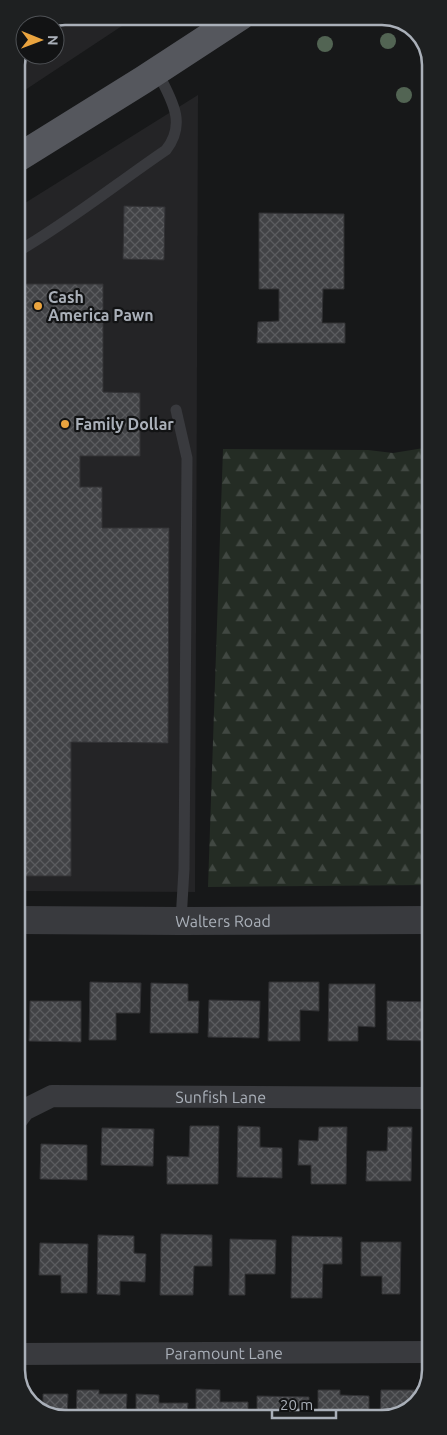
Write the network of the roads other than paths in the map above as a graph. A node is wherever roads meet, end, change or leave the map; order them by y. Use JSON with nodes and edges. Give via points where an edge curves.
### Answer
{"nodes":[{"id":1,"x":227,"y":25,"type":"edge"},
{"id":2,"x":157,"y":71,"type":"junction"},
{"id":3,"x":25,"y":153,"type":"edge"},
{"id":4,"x":25,"y":247,"type":"edge"},
{"id":5,"x":176,"y":410,"type":"dead end"},
{"id":6,"x":25,"y":920,"type":"edge"},
{"id":7,"x":422,"y":920,"type":"edge"},
{"id":8,"x":182,"y":921,"type":"junction"},
{"id":9,"x":422,"y":1098,"type":"edge"},
{"id":10,"x":25,"y":1110,"type":"edge"},
{"id":11,"x":422,"y":1352,"type":"edge"},
{"id":12,"x":25,"y":1354,"type":"edge"}],
"edges":[{"from":1,"to":2,"type":"main road"},
{"from":2,"to":3,"type":"main road"},
{"from":2,"to":4,"type":"lane","via":[[174,105],[176,117],[176,133],[166,150]]},
{"from":5,"to":8,"type":"lane","via":[[187,458]]},
{"from":6,"to":8,"type":"street","name":"Walters Road"},
{"from":7,"to":8,"type":"street","name":"Walters Road"},
{"from":9,"to":10,"type":"street","name":"Sunfish Lane","via":[[52,1096]]},
{"from":11,"to":12,"type":"street","name":"Paramount Lane"}]}
